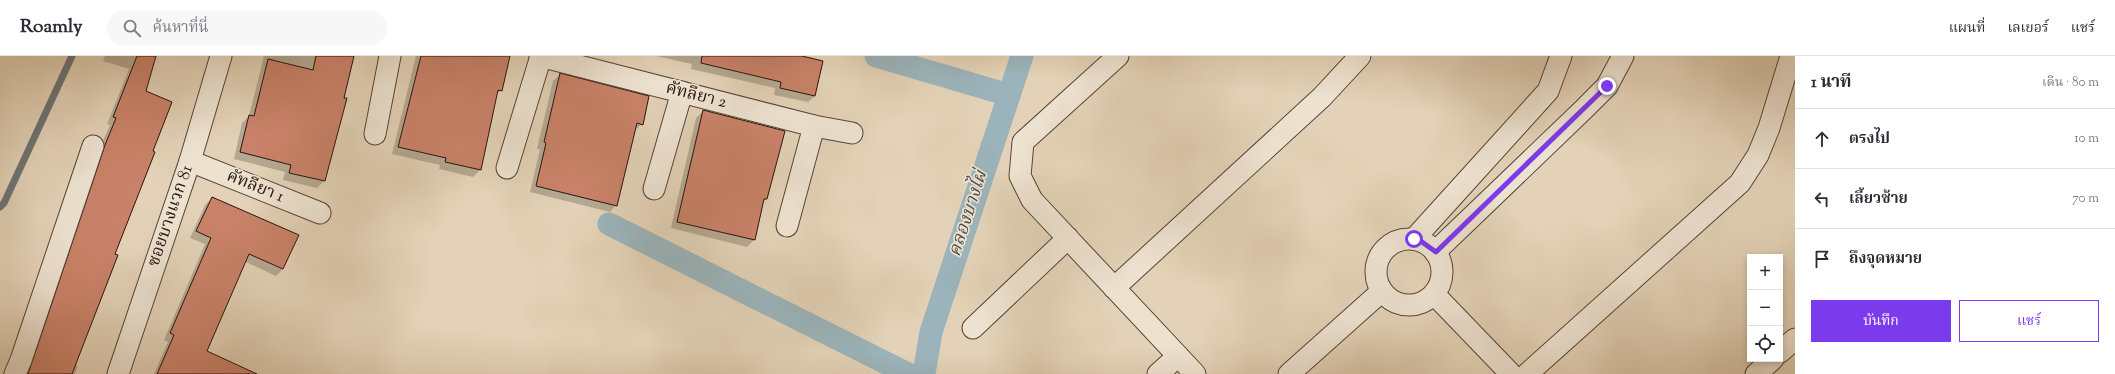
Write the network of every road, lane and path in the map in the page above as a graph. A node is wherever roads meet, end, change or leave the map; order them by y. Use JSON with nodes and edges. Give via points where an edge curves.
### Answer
{"nodes":[{"id":1,"x":220,"y":56,"type":"edge"},
{"id":2,"x":390,"y":56,"type":"edge"},
{"id":3,"x":541,"y":56,"type":"edge"},
{"id":4,"x":1118,"y":56,"type":"edge"},
{"id":5,"x":1360,"y":56,"type":"edge"},
{"id":6,"x":1561,"y":56,"type":"edge"},
{"id":7,"x":1623,"y":56,"type":"edge"},
{"id":8,"x":1792,"y":56,"type":"edge"},
{"id":9,"x":682,"y":92,"type":"junction"},
{"id":10,"x":814,"y":126,"type":"junction"},
{"id":11,"x":852,"y":133,"type":"dead end"},
{"id":12,"x":375,"y":134,"type":"dead end"},
{"id":13,"x":93,"y":146,"type":"dead end"},
{"id":14,"x":190,"y":161,"type":"junction"},
{"id":15,"x":507,"y":168,"type":"dead end"},
{"id":16,"x":654,"y":189,"type":"dead end"},
{"id":17,"x":320,"y":213,"type":"dead end"},
{"id":18,"x":787,"y":226,"type":"dead end"},
{"id":19,"x":1068,"y":238,"type":"junction"},
{"id":20,"x":1414,"y":239,"type":"junction"},
{"id":21,"x":1436,"y":252,"type":"junction"},
{"id":22,"x":1114,"y":288,"type":"junction"},
{"id":23,"x":1382,"y":291,"type":"junction"},
{"id":24,"x":1434,"y":294,"type":"junction"},
{"id":25,"x":973,"y":328,"type":"dead end"},
{"id":26,"x":1795,"y":339,"type":"edge"},
{"id":27,"x":1783,"y":349,"type":"edge"},
{"id":28,"x":1178,"y":356,"type":"junction"},
{"id":29,"x":1770,"y":362,"type":"edge"},
{"id":30,"x":15,"y":374,"type":"edge"},
{"id":31,"x":118,"y":374,"type":"edge"},
{"id":32,"x":1158,"y":374,"type":"edge"},
{"id":33,"x":1195,"y":374,"type":"edge"},
{"id":34,"x":1289,"y":374,"type":"edge"},
{"id":35,"x":1511,"y":374,"type":"edge"},
{"id":36,"x":1527,"y":374,"type":"edge"},
{"id":37,"x":1756,"y":374,"type":"edge"}],
"edges":[{"from":1,"to":14,"type":"street","name":"ซอยบางแวก 81"},
{"from":2,"to":12,"type":"street"},
{"from":3,"to":9,"type":"street","name":"คัทลียา 2"},
{"from":3,"to":15,"type":"street"},
{"from":4,"to":19,"type":"street","via":[[1023,142],[1020,176],[1032,200]]},
{"from":5,"to":22,"type":"street","via":[[1322,97]]},
{"from":6,"to":20,"type":"street","via":[[1548,91]]},
{"from":7,"to":21,"type":"street","via":[[1607,86]]},
{"from":8,"to":36,"type":"street","via":[[1761,148],[1740,183]]},
{"from":9,"to":10,"type":"street","name":"คัทลียา 2"},
{"from":9,"to":16,"type":"street"},
{"from":10,"to":11,"type":"street","name":"คัทลียา 2"},
{"from":10,"to":18,"type":"street"},
{"from":13,"to":30,"type":"street"},
{"from":14,"to":17,"type":"street","name":"คัทลียา 1"},
{"from":14,"to":31,"type":"street","name":"ซอยบางแวก 81"},
{"from":19,"to":22,"type":"street"},
{"from":19,"to":25,"type":"street"},
{"from":20,"to":21,"type":"street"},
{"from":20,"to":23,"type":"street","via":[[1392,243],[1378,259],[1377,281]]},
{"from":21,"to":24,"type":"street","via":[[1442,273]]},
{"from":22,"to":28,"type":"street"},
{"from":23,"to":24,"type":"street","via":[[1389,298],[1407,305],[1417,304]]},
{"from":23,"to":34,"type":"street"},
{"from":24,"to":35,"type":"street"},
{"from":26,"to":27,"type":"street"},
{"from":28,"to":32,"type":"street"},
{"from":28,"to":33,"type":"street"},
{"from":29,"to":37,"type":"street"}]}
